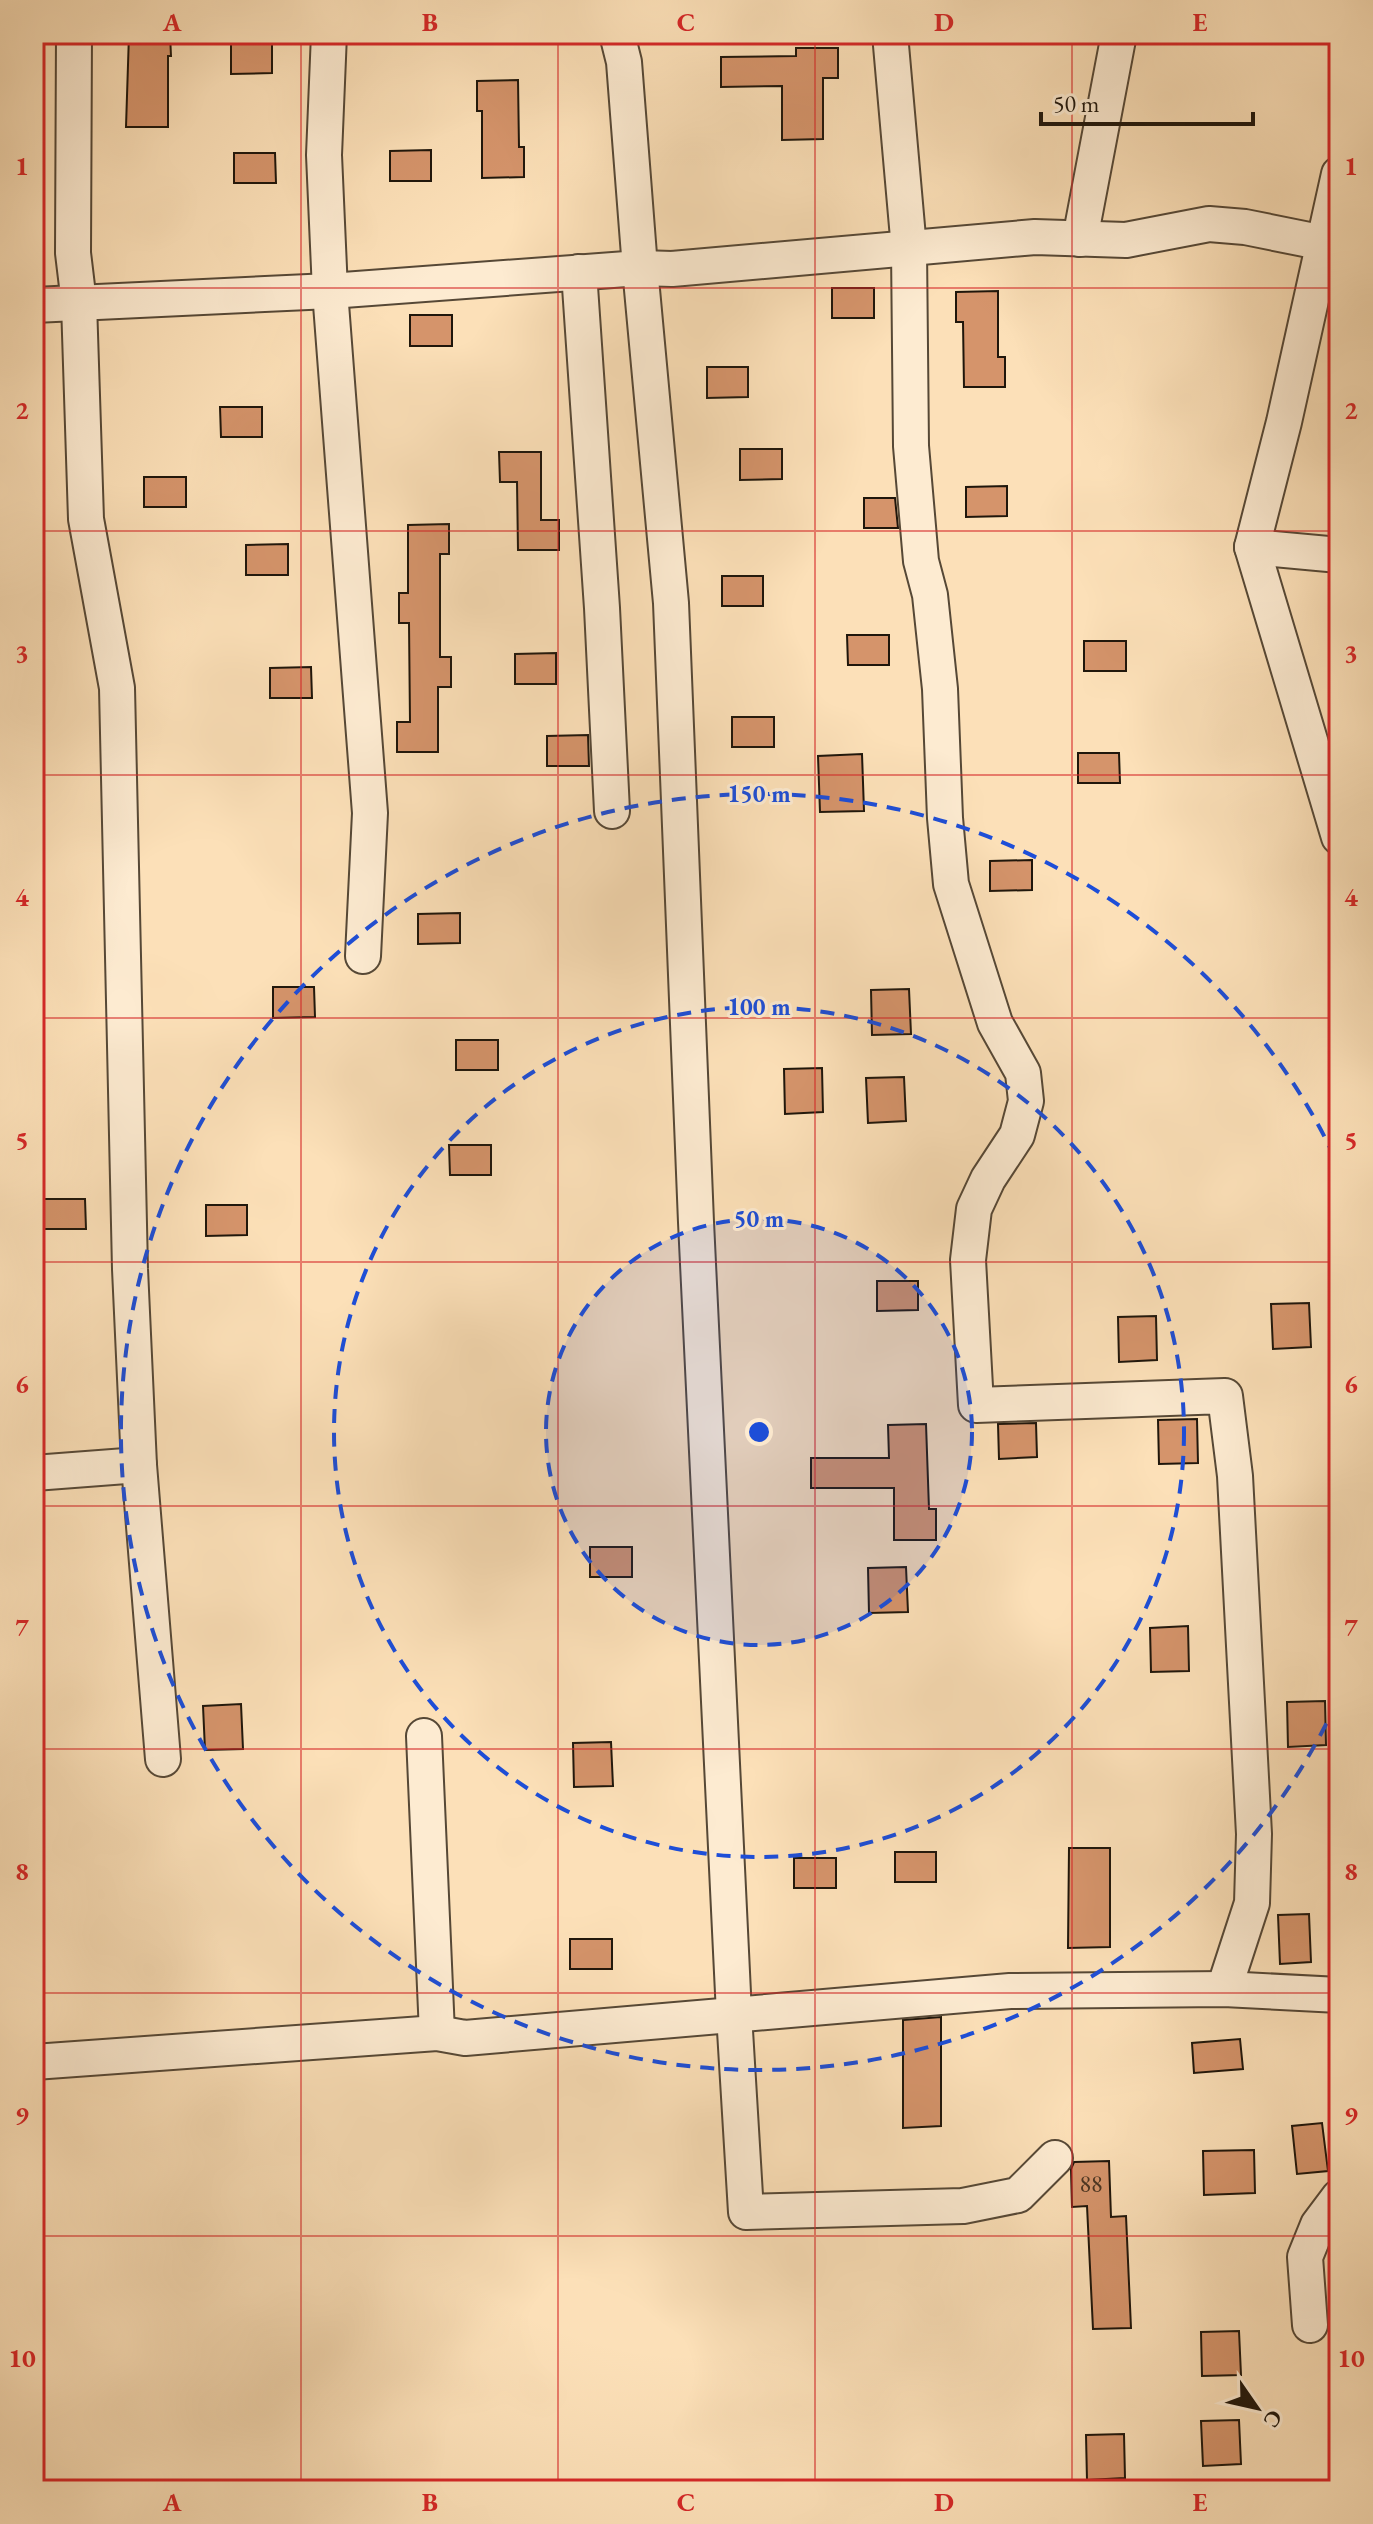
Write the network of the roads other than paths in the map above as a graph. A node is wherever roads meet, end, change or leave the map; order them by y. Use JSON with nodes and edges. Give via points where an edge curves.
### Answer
{"nodes":[{"id":1,"x":74,"y":34,"type":"edge"},
{"id":2,"x":329,"y":34,"type":"edge"},
{"id":3,"x":617,"y":34,"type":"edge"},
{"id":4,"x":890,"y":34,"type":"edge"},
{"id":5,"x":1119,"y":34,"type":"edge"},
{"id":6,"x":1339,"y":174,"type":"edge"},
{"id":7,"x":1080,"y":239,"type":"junction"},
{"id":8,"x":1331,"y":245,"type":"edge"},
{"id":9,"x":909,"y":249,"type":"junction"},
{"id":10,"x":640,"y":268,"type":"junction"},
{"id":11,"x":579,"y":272,"type":"junction"},
{"id":12,"x":330,"y":291,"type":"junction"},
{"id":13,"x":79,"y":303,"type":"junction"},
{"id":14,"x":34,"y":305,"type":"edge"},
{"id":15,"x":1252,"y":547,"type":"junction"},
{"id":16,"x":1339,"y":555,"type":"edge"},
{"id":17,"x":612,"y":811,"type":"dead end"},
{"id":18,"x":1339,"y":837,"type":"edge"},
{"id":19,"x":363,"y":956,"type":"dead end"},
{"id":20,"x":139,"y":1465,"type":"junction"},
{"id":21,"x":34,"y":1473,"type":"edge"},
{"id":22,"x":424,"y":1736,"type":"dead end"},
{"id":23,"x":163,"y":1759,"type":"dead end"},
{"id":24,"x":1224,"y":1989,"type":"junction"},
{"id":25,"x":1339,"y":1995,"type":"edge"},
{"id":26,"x":734,"y":2014,"type":"junction"},
{"id":27,"x":437,"y":2033,"type":"junction"},
{"id":28,"x":34,"y":2062,"type":"edge"},
{"id":29,"x":1055,"y":2158,"type":"dead end"},
{"id":30,"x":1339,"y":2197,"type":"edge"},
{"id":31,"x":1310,"y":2325,"type":"dead end"}],
"edges":[{"from":1,"to":13,"type":"street","via":[[73,253]]},
{"from":2,"to":12,"type":"street","via":[[324,155]]},
{"from":3,"to":10,"type":"street","via":[[624,62]]},
{"from":4,"to":9,"type":"street"},
{"from":5,"to":7,"type":"street"},
{"from":6,"to":8,"type":"street"},
{"from":7,"to":8,"type":"street","via":[[1126,240],[1209,224]]},
{"from":7,"to":9,"type":"street","via":[[1035,237]]},
{"from":8,"to":15,"type":"street"},
{"from":9,"to":10,"type":"street"},
{"from":9,"to":24,"type":"street","via":[[911,446],[940,689],[951,884],[995,1023],[1023,1073],[1026,1101],[1017,1135],[974,1209],[968,1260],[976,1405],[1225,1396],[1235,1476],[1254,1834],[1252,1903]]},
{"from":10,"to":11,"type":"street"},
{"from":10,"to":26,"type":"street","via":[[671,603]]},
{"from":11,"to":12,"type":"street"},
{"from":11,"to":17,"type":"street"},
{"from":12,"to":13,"type":"street"},
{"from":12,"to":19,"type":"street","via":[[370,813]]},
{"from":13,"to":14,"type":"street"},
{"from":13,"to":20,"type":"street","via":[[86,519],[117,688]]},
{"from":15,"to":16,"type":"street"},
{"from":15,"to":18,"type":"street"},
{"from":20,"to":21,"type":"street"},
{"from":20,"to":23,"type":"street"},
{"from":22,"to":27,"type":"street"},
{"from":24,"to":25,"type":"street"},
{"from":24,"to":26,"type":"street","via":[[1010,1991]]},
{"from":26,"to":27,"type":"street","via":[[465,2038]]},
{"from":26,"to":29,"type":"street","via":[[746,2212],[963,2206],[1018,2195]]},
{"from":27,"to":28,"type":"street"},
{"from":30,"to":31,"type":"street","via":[[1318,2225],[1305,2257]]}]}
